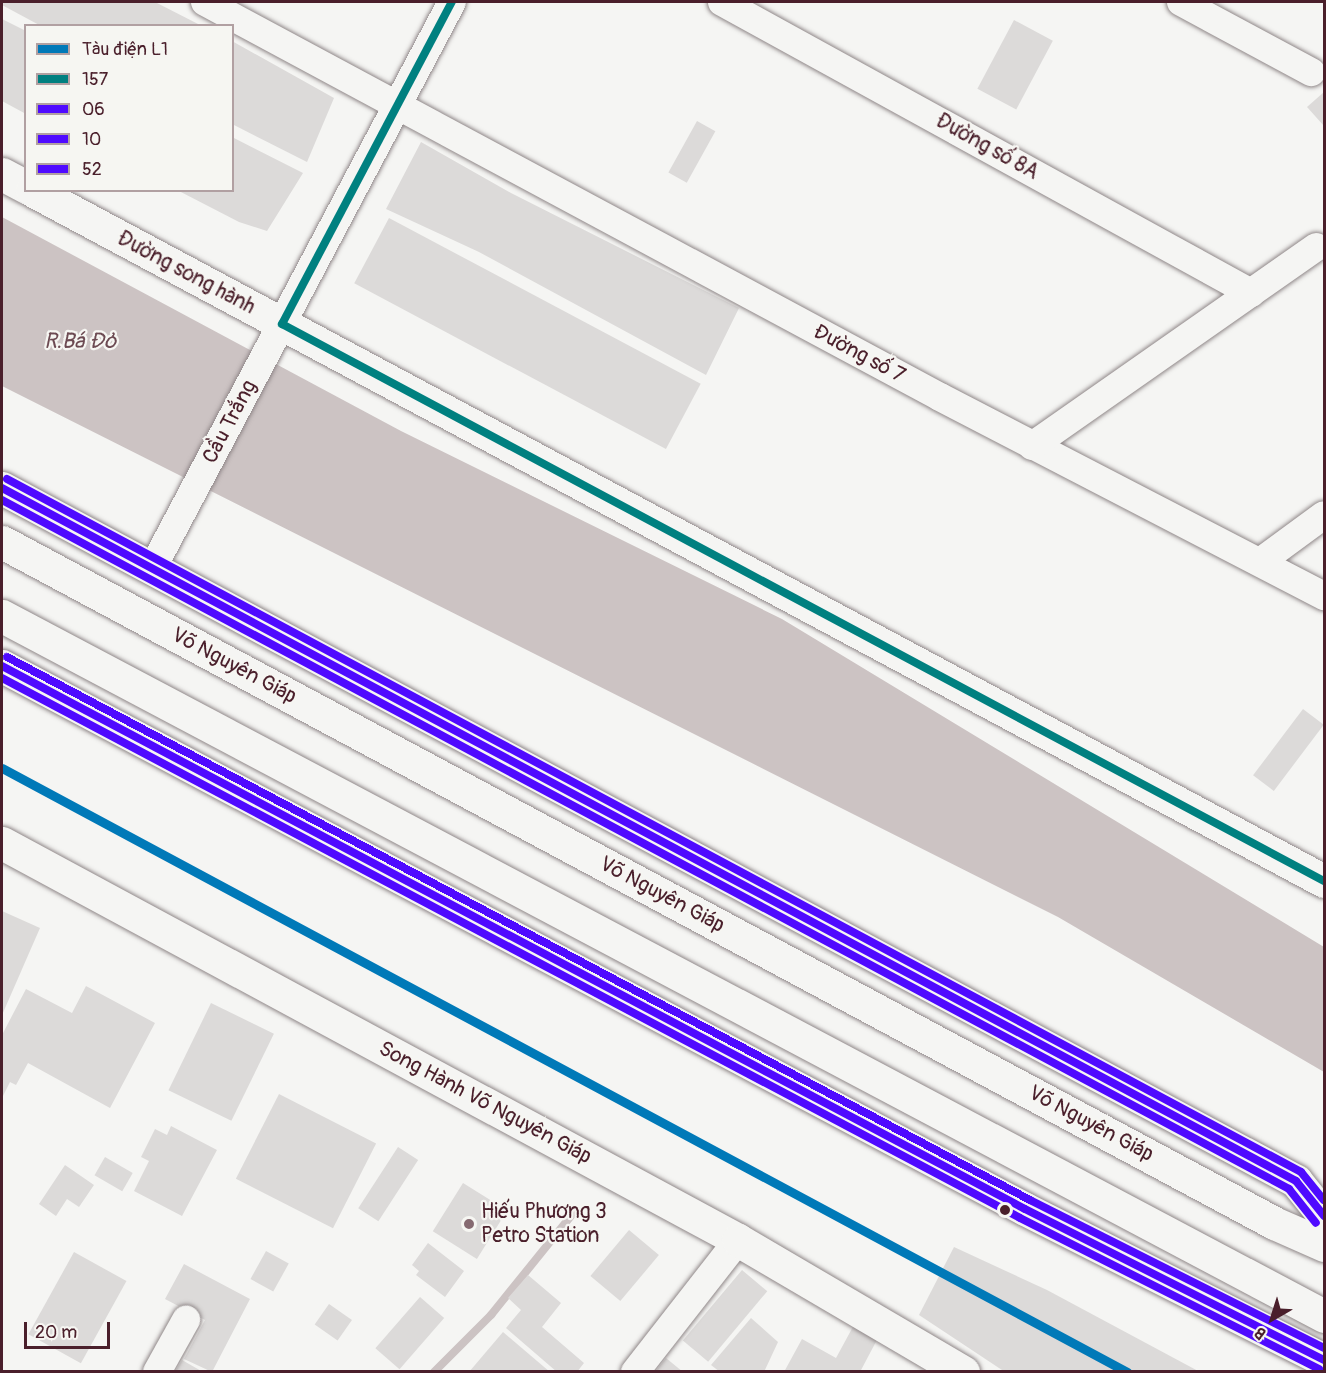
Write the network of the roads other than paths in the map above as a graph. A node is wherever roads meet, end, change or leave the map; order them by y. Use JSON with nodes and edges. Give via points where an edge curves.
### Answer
{"nodes":[{"id":1,"x":205,"y":2,"type":"edge"},
{"id":2,"x":452,"y":2,"type":"edge"},
{"id":3,"x":722,"y":2,"type":"edge"},
{"id":4,"x":1181,"y":2,"type":"edge"},
{"id":5,"x":1311,"y":72,"type":"dead end"},
{"id":6,"x":398,"y":105,"type":"junction"},
{"id":7,"x":2,"y":174,"type":"edge"},
{"id":8,"x":24,"y":186,"type":"edge"},
{"id":9,"x":35,"y":192,"type":"edge"},
{"id":10,"x":1316,"y":247,"type":"dead end"},
{"id":11,"x":1251,"y":293,"type":"junction"},
{"id":12,"x":275,"y":337,"type":"junction"},
{"id":13,"x":1032,"y":446,"type":"junction"},
{"id":14,"x":2,"y":488,"type":"edge"},
{"id":15,"x":1324,"y":515,"type":"edge"},
{"id":16,"x":2,"y":542,"type":"edge"},
{"id":17,"x":1260,"y":562,"type":"junction"},
{"id":18,"x":152,"y":569,"type":"junction"},
{"id":19,"x":1324,"y":596,"type":"edge"},
{"id":20,"x":2,"y":616,"type":"edge"},
{"id":21,"x":2,"y":666,"type":"edge"},
{"id":22,"x":2,"y":843,"type":"edge"},
{"id":23,"x":1324,"y":881,"type":"edge"},
{"id":24,"x":1324,"y":1216,"type":"edge"},
{"id":25,"x":738,"y":1240,"type":"junction"},
{"id":26,"x":1324,"y":1245,"type":"edge"},
{"id":27,"x":1324,"y":1316,"type":"edge"},
{"id":28,"x":186,"y":1320,"type":"dead end"},
{"id":29,"x":1324,"y":1360,"type":"edge"},
{"id":30,"x":157,"y":1371,"type":"edge"},
{"id":31,"x":635,"y":1371,"type":"edge"},
{"id":32,"x":963,"y":1371,"type":"edge"}],
"edges":[{"from":1,"to":6,"type":"street","name":"Đường số 7"},
{"from":2,"to":6,"type":"street","name":"Cầu Trắng"},
{"from":3,"to":11,"type":"street","name":"Đường số 8A"},
{"from":4,"to":5,"type":"street"},
{"from":6,"to":12,"type":"street","name":"Cầu Trắng"},
{"from":6,"to":13,"type":"street","name":"Đường số 7"},
{"from":7,"to":8,"type":"main road"},
{"from":9,"to":12,"type":"main road","name":"Đường song hành"},
{"from":10,"to":11,"type":"street"},
{"from":11,"to":13,"type":"street"},
{"from":12,"to":18,"type":"street","name":"Cầu Trắng"},
{"from":12,"to":23,"type":"main road","name":"Đường song hành"},
{"from":13,"to":17,"type":"street","name":"Đường số 7"},
{"from":14,"to":18,"type":"main road"},
{"from":15,"to":17,"type":"street"},
{"from":16,"to":26,"type":"main road","name":"Võ Nguyên Giáp","via":[[1274,1223]]},
{"from":17,"to":19,"type":"street","name":"Đường số 7"},
{"from":18,"to":24,"type":"main road","via":[[1296,1181]]},
{"from":20,"to":27,"type":"main road"},
{"from":21,"to":29,"type":"main road","via":[[1035,1214]]},
{"from":22,"to":25,"type":"main road","name":"Song Hành Võ Nguyên Giáp"},
{"from":25,"to":31,"type":"street"},
{"from":25,"to":32,"type":"main road","name":"Song Hành Võ Nguyên Giáp"},
{"from":28,"to":30,"type":"street"}]}
